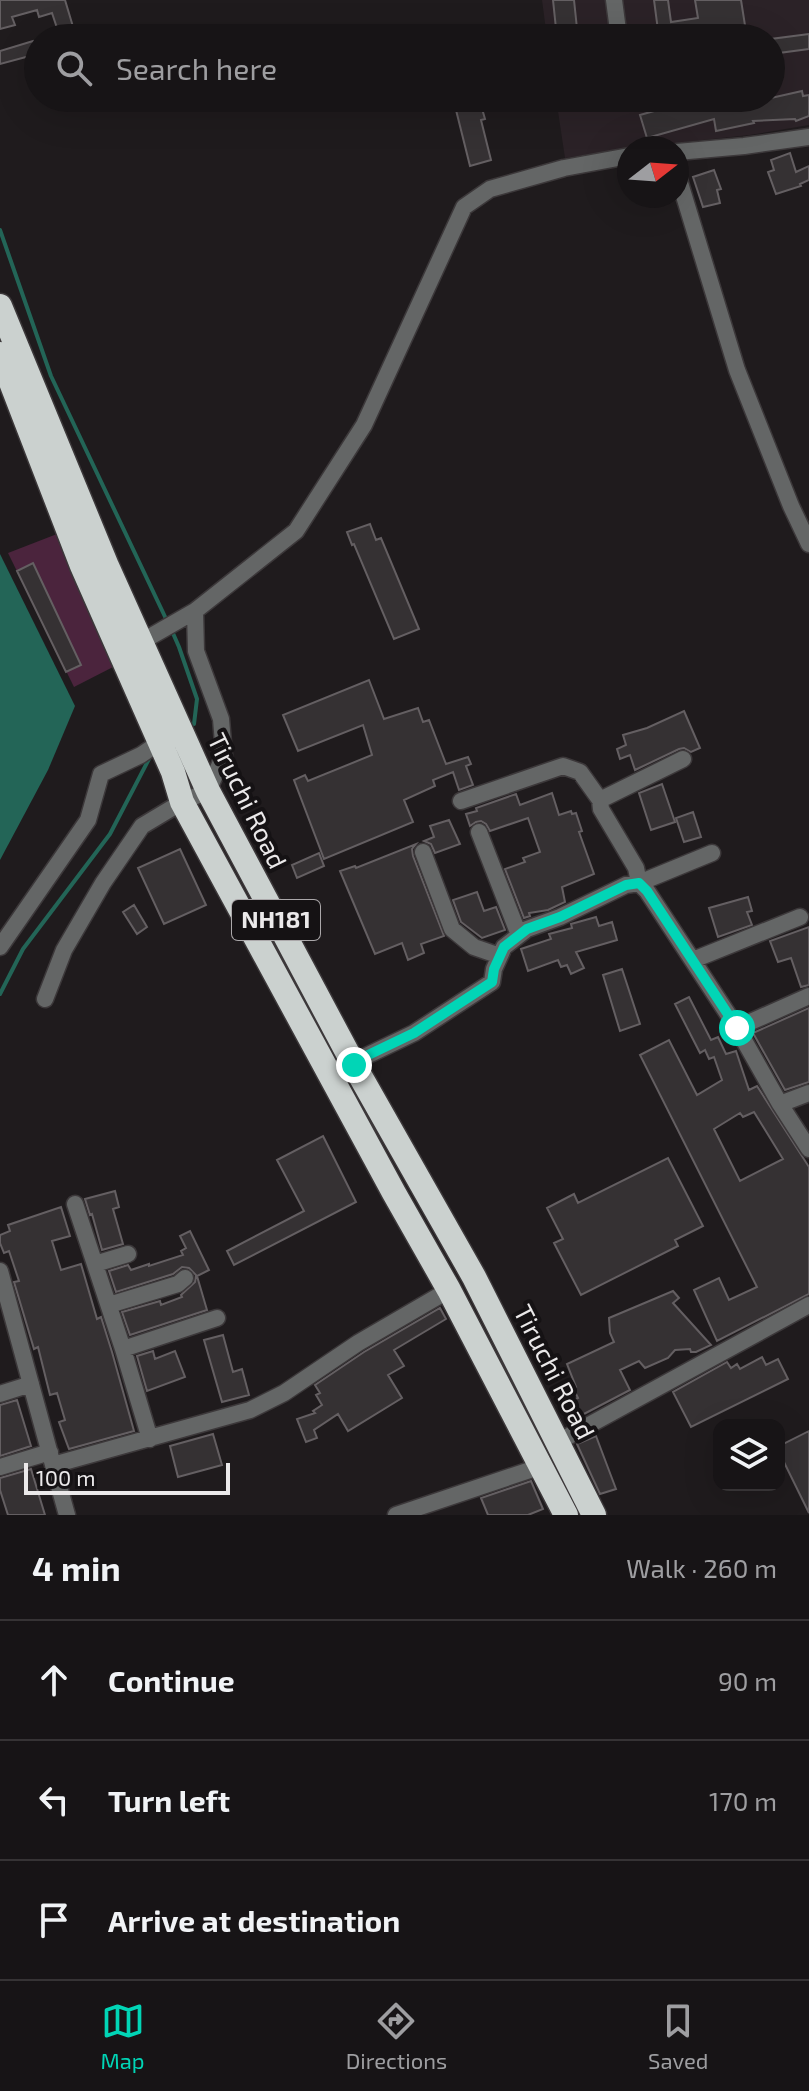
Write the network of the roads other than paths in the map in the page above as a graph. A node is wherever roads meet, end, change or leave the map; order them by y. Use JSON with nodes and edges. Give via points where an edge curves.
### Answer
{"nodes":[{"id":1,"x":614,"y":0,"type":"edge"},
{"id":2,"x":617,"y":24,"type":"edge"},
{"id":3,"x":809,"y":137,"type":"edge"},
{"id":4,"x":689,"y":151,"type":"edge"},
{"id":5,"x":617,"y":158,"type":"edge"},
{"id":6,"x":688,"y":208,"type":"edge"},
{"id":7,"x":0,"y":306,"type":"edge"},
{"id":8,"x":0,"y":354,"type":"edge"},
{"id":9,"x":809,"y":544,"type":"edge"},
{"id":10,"x":195,"y":611,"type":"junction"},
{"id":11,"x":151,"y":636,"type":"junction"},
{"id":12,"x":160,"y":742,"type":"junction"},
{"id":13,"x":683,"y":759,"type":"dead end"},
{"id":14,"x":208,"y":791,"type":"junction"},
{"id":15,"x":600,"y":800,"type":"junction"},
{"id":16,"x":461,"y":801,"type":"dead end"},
{"id":17,"x":182,"y":802,"type":"junction"},
{"id":18,"x":479,"y":832,"type":"dead end"},
{"id":19,"x":423,"y":852,"type":"dead end"},
{"id":20,"x":712,"y":853,"type":"dead end"},
{"id":21,"x":639,"y":883,"type":"junction"},
{"id":22,"x":800,"y":917,"type":"dead end"},
{"id":23,"x":519,"y":935,"type":"junction"},
{"id":24,"x":0,"y":947,"type":"edge"},
{"id":25,"x":500,"y":956,"type":"junction"},
{"id":26,"x":693,"y":960,"type":"junction"},
{"id":27,"x":809,"y":996,"type":"edge"},
{"id":28,"x":45,"y":999,"type":"dead end"},
{"id":29,"x":737,"y":1028,"type":"junction"},
{"id":30,"x":354,"y":1065,"type":"junction"},
{"id":31,"x":809,"y":1093,"type":"edge"},
{"id":32,"x":780,"y":1104,"type":"junction"},
{"id":33,"x":809,"y":1149,"type":"edge"},
{"id":34,"x":75,"y":1204,"type":"dead end"},
{"id":35,"x":128,"y":1254,"type":"dead end"},
{"id":36,"x":95,"y":1264,"type":"junction"},
{"id":37,"x":0,"y":1271,"type":"edge"},
{"id":38,"x":185,"y":1278,"type":"dead end"},
{"id":39,"x":449,"y":1290,"type":"junction"},
{"id":40,"x":109,"y":1305,"type":"junction"},
{"id":41,"x":809,"y":1305,"type":"edge"},
{"id":42,"x":217,"y":1318,"type":"dead end"},
{"id":43,"x":123,"y":1349,"type":"junction"},
{"id":44,"x":31,"y":1384,"type":"junction"},
{"id":45,"x":0,"y":1394,"type":"edge"},
{"id":46,"x":150,"y":1439,"type":"junction"},
{"id":47,"x":558,"y":1442,"type":"junction"},
{"id":48,"x":51,"y":1458,"type":"junction"},
{"id":49,"x":542,"y":1466,"type":"junction"},
{"id":50,"x":0,"y":1467,"type":"edge"},
{"id":51,"x":67,"y":1515,"type":"edge"},
{"id":52,"x":396,"y":1515,"type":"edge"},
{"id":53,"x":566,"y":1515,"type":"edge"},
{"id":54,"x":594,"y":1515,"type":"edge"}],
"edges":[{"from":1,"to":2,"type":"street"},
{"from":3,"to":4,"type":"street"},
{"from":5,"to":10,"type":"street","via":[[490,189],[464,207],[364,425],[296,531]]},
{"from":6,"to":9,"type":"street","via":[[737,370]]},
{"from":7,"to":11,"type":"highway","name":"Tiruchi Road","number":"NH181","via":[[107,566]]},
{"from":8,"to":12,"type":"highway","number":"NH181","via":[[82,566]]},
{"from":10,"to":11,"type":"street"},
{"from":10,"to":14,"type":"street","via":[[196,651],[221,719],[224,755]]},
{"from":11,"to":14,"type":"highway","name":"Tiruchi Road","number":"NH181"},
{"from":12,"to":17,"type":"highway","number":"NH181"},
{"from":12,"to":24,"type":"street","via":[[101,774],[88,820]]},
{"from":13,"to":15,"type":"street"},
{"from":14,"to":17,"type":"street"},
{"from":14,"to":30,"type":"highway","name":"Tiruchi Road","number":"NH181"},
{"from":15,"to":16,"type":"street","via":[[580,772],[563,766]]},
{"from":15,"to":21,"type":"street"},
{"from":17,"to":28,"type":"street","via":[[142,826],[64,950]]},
{"from":17,"to":39,"type":"highway","number":"NH181"},
{"from":18,"to":23,"type":"street"},
{"from":19,"to":25,"type":"street","via":[[452,929],[474,947]]},
{"from":20,"to":21,"type":"street"},
{"from":21,"to":23,"type":"street"},
{"from":21,"to":26,"type":"street"},
{"from":22,"to":26,"type":"street"},
{"from":23,"to":25,"type":"street"},
{"from":25,"to":30,"type":"street","via":[[492,982]]},
{"from":26,"to":29,"type":"street"},
{"from":27,"to":29,"type":"street"},
{"from":29,"to":32,"type":"street"},
{"from":30,"to":47,"type":"highway","name":"Tiruchi Road","number":"NH181","via":[[474,1277]]},
{"from":31,"to":32,"type":"street"},
{"from":32,"to":33,"type":"street"},
{"from":34,"to":36,"type":"street"},
{"from":35,"to":36,"type":"street"},
{"from":36,"to":40,"type":"street"},
{"from":37,"to":44,"type":"street"},
{"from":38,"to":40,"type":"street"},
{"from":39,"to":46,"type":"street","via":[[265,1403]]},
{"from":39,"to":49,"type":"highway","number":"NH181"},
{"from":40,"to":43,"type":"street"},
{"from":41,"to":47,"type":"street"},
{"from":42,"to":43,"type":"street"},
{"from":43,"to":46,"type":"street"},
{"from":44,"to":45,"type":"street"},
{"from":44,"to":48,"type":"street"},
{"from":46,"to":48,"type":"street"},
{"from":47,"to":54,"type":"highway","name":"Tiruchi Road","number":"NH181"},
{"from":48,"to":50,"type":"street"},
{"from":48,"to":51,"type":"street"},
{"from":49,"to":52,"type":"street"},
{"from":49,"to":53,"type":"highway","number":"NH181"}]}
